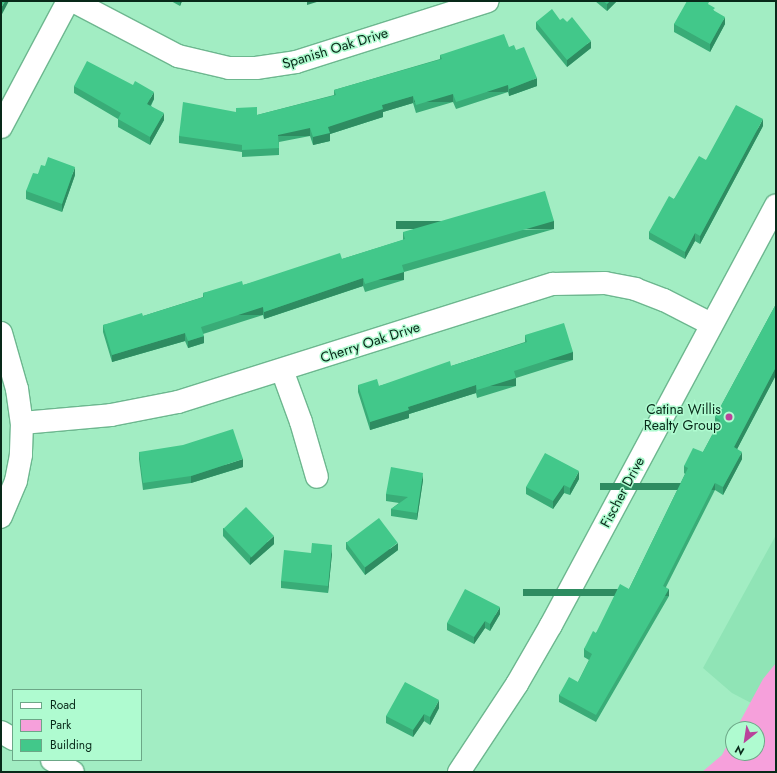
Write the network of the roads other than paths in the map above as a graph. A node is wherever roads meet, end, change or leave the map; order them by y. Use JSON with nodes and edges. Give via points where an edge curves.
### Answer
{"nodes":[{"id":1,"x":68,"y":1,"type":"edge"},
{"id":2,"x":73,"y":1,"type":"edge"},
{"id":3,"x":488,"y":1,"type":"edge"},
{"id":4,"x":1,"y":127,"type":"edge"},
{"id":5,"x":776,"y":206,"type":"edge"},
{"id":6,"x":711,"y":324,"type":"junction"},
{"id":7,"x":1,"y":333,"type":"edge"},
{"id":8,"x":282,"y":370,"type":"junction"},
{"id":9,"x":22,"y":424,"type":"junction"},
{"id":10,"x":317,"y":477,"type":"dead end"},
{"id":11,"x":1,"y":517,"type":"edge"},
{"id":12,"x":1,"y":732,"type":"edge"},
{"id":13,"x":12,"y":738,"type":"edge"},
{"id":14,"x":54,"y":761,"type":"edge"},
{"id":15,"x":74,"y":772,"type":"edge"},
{"id":16,"x":459,"y":772,"type":"edge"}],
"edges":[{"from":1,"to":4,"type":"street"},
{"from":2,"to":3,"type":"street","name":"Spanish Oak Drive","via":[[178,56],[229,68],[256,68],[296,62]]},
{"from":5,"to":6,"type":"street","name":"Fischer Drive"},
{"from":6,"to":8,"type":"street","name":"Cherry Oak Drive","via":[[664,300],[635,289],[605,283],[570,282],[536,289]]},
{"from":6,"to":16,"type":"street","name":"Fischer Drive","via":[[551,625],[517,684]]},
{"from":7,"to":9,"type":"street","via":[[17,389]]},
{"from":8,"to":9,"type":"street","name":"Cherry Oak Drive","via":[[156,407],[111,415]]},
{"from":8,"to":10,"type":"street"},
{"from":9,"to":11,"type":"street","via":[[21,455],[16,481]]},
{"from":12,"to":13,"type":"street"},
{"from":14,"to":15,"type":"street"}]}
